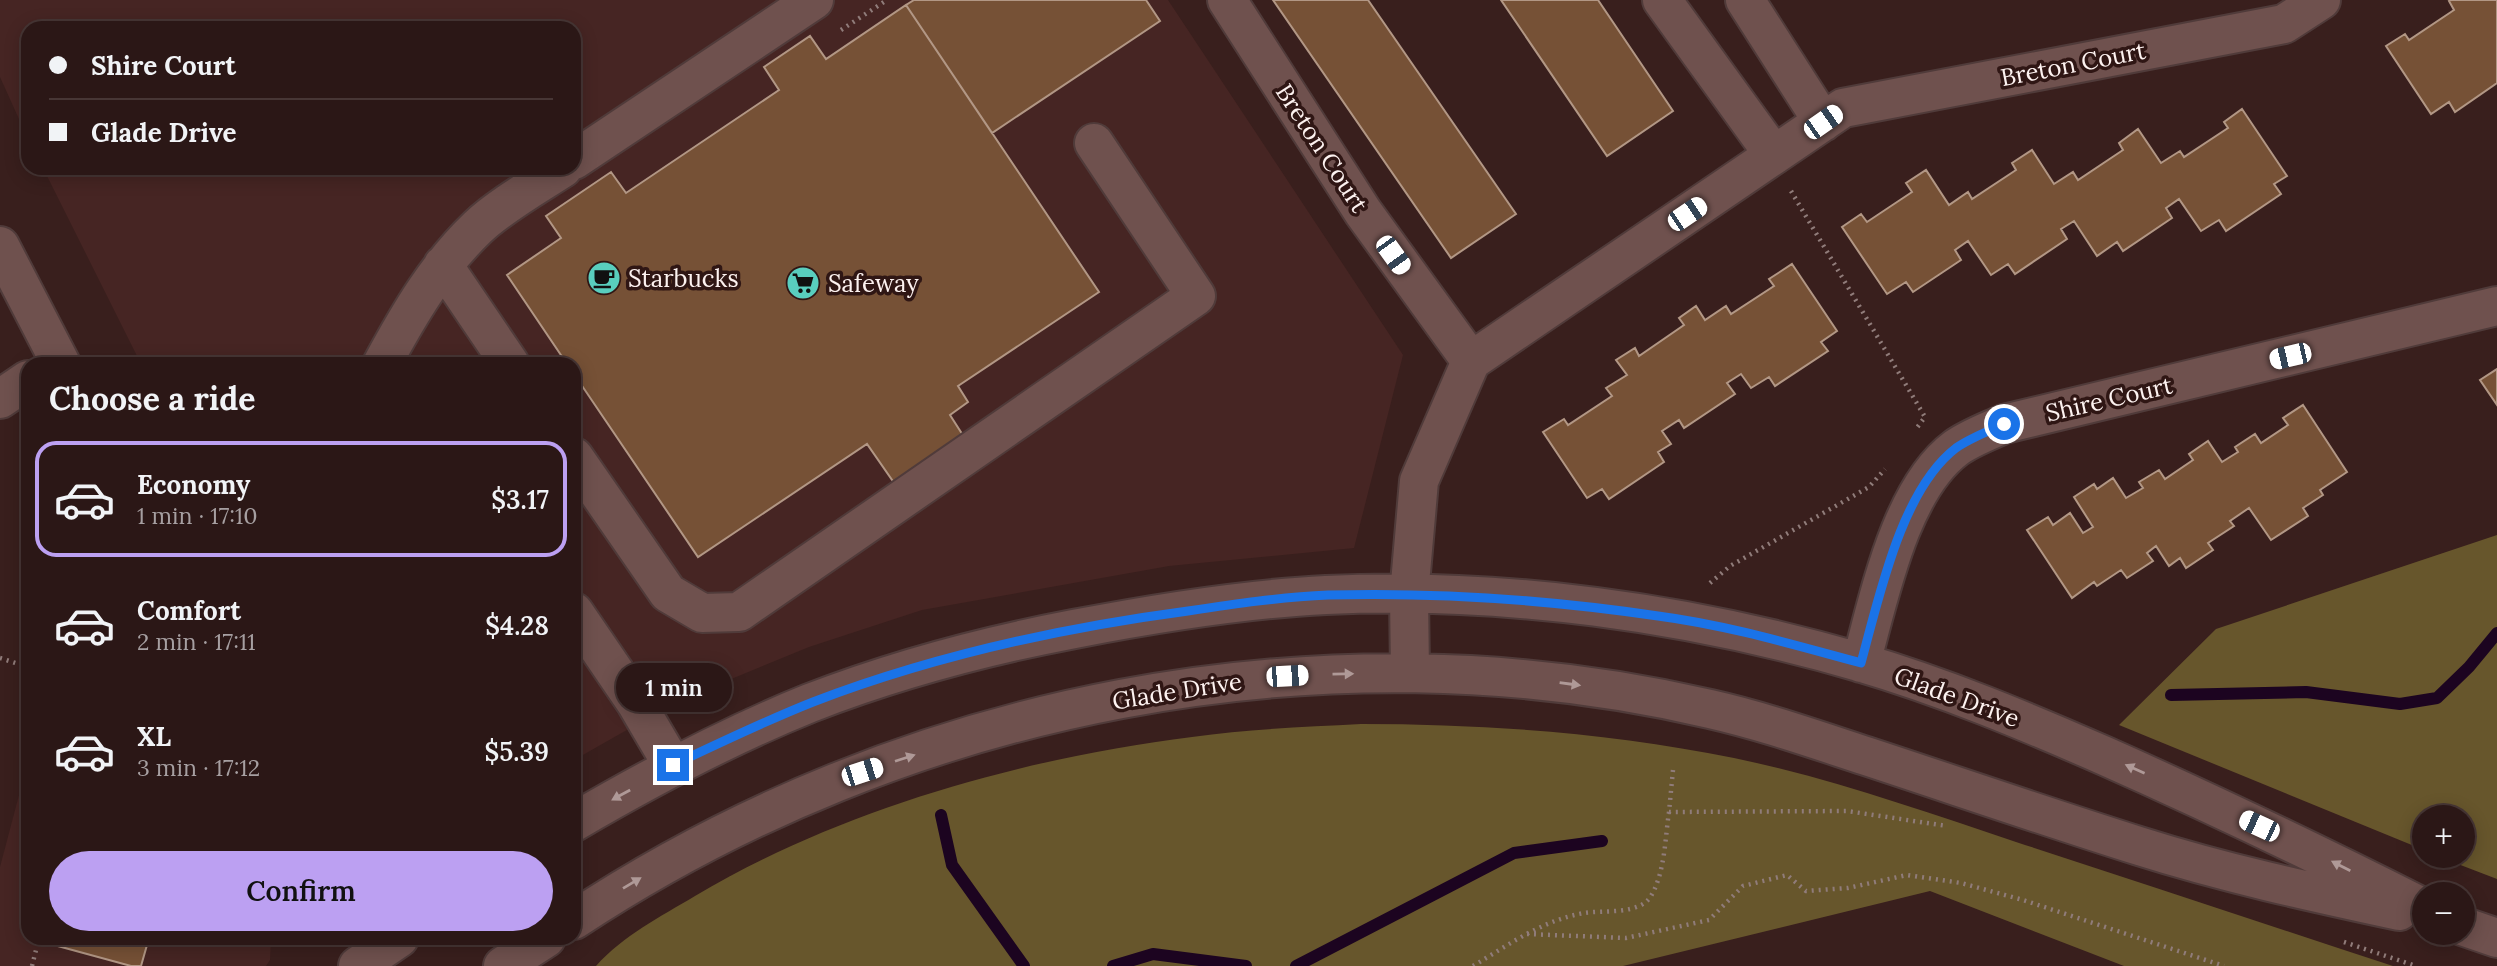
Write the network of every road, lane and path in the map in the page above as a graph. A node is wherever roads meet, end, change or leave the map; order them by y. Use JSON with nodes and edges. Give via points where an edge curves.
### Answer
{"nodes":[{"id":1,"x":814,"y":0,"type":"edge"},
{"id":2,"x":887,"y":0,"type":"edge"},
{"id":3,"x":1227,"y":0,"type":"edge"},
{"id":4,"x":1662,"y":0,"type":"edge"},
{"id":5,"x":1745,"y":0,"type":"edge"},
{"id":6,"x":2321,"y":0,"type":"edge"},
{"id":7,"x":840,"y":31,"type":"dead end"},
{"id":8,"x":1823,"y":122,"type":"junction"},
{"id":9,"x":1094,"y":143,"type":"dead end"},
{"id":10,"x":581,"y":155,"type":"edge"},
{"id":11,"x":1774,"y":155,"type":"junction"},
{"id":12,"x":553,"y":175,"type":"edge"},
{"id":13,"x":0,"y":246,"type":"edge"},
{"id":14,"x":443,"y":265,"type":"junction"},
{"id":15,"x":2497,"y":306,"type":"edge"},
{"id":16,"x":55,"y":357,"type":"edge"},
{"id":17,"x":386,"y":357,"type":"edge"},
{"id":18,"x":505,"y":357,"type":"edge"},
{"id":19,"x":1471,"y":361,"type":"junction"},
{"id":20,"x":21,"y":385,"type":"edge"},
{"id":21,"x":0,"y":399,"type":"edge"},
{"id":22,"x":1914,"y":432,"type":"dead end"},
{"id":23,"x":1889,"y":465,"type":"dead end"},
{"id":24,"x":581,"y":467,"type":"edge"},
{"id":25,"x":1710,"y":583,"type":"dead end"},
{"id":26,"x":1409,"y":594,"type":"junction"},
{"id":27,"x":581,"y":622,"type":"edge"},
{"id":28,"x":0,"y":657,"type":"edge"},
{"id":29,"x":1861,"y":663,"type":"junction"},
{"id":30,"x":21,"y":664,"type":"edge"},
{"id":31,"x":1410,"y":673,"type":"junction"},
{"id":32,"x":673,"y":765,"type":"junction"},
{"id":33,"x":1673,"y":770,"type":"dead end"},
{"id":34,"x":1669,"y":812,"type":"junction"},
{"id":35,"x":581,"y":818,"type":"edge"},
{"id":36,"x":1957,"y":825,"type":"dead end"},
{"id":37,"x":2412,"y":902,"type":"edge"},
{"id":38,"x":2412,"y":914,"type":"edge"},
{"id":39,"x":581,"y":916,"type":"edge"},
{"id":40,"x":2475,"y":930,"type":"edge"},
{"id":41,"x":1527,"y":934,"type":"junction"},
{"id":42,"x":2497,"y":938,"type":"edge"},
{"id":43,"x":37,"y":945,"type":"edge"},
{"id":44,"x":535,"y":945,"type":"edge"},
{"id":45,"x":32,"y":966,"type":"edge"},
{"id":46,"x":503,"y":966,"type":"edge"},
{"id":47,"x":1473,"y":966,"type":"edge"},
{"id":48,"x":2224,"y":966,"type":"edge"}],
"edges":[{"from":1,"to":10,"type":"street"},
{"from":2,"to":7,"type":"path"},
{"from":3,"to":19,"type":"street","name":"Breton Court","via":[[1363,212]]},
{"from":4,"to":11,"type":"street"},
{"from":5,"to":8,"type":"street"},
{"from":6,"to":8,"type":"street","name":"Breton Court","via":[[2284,24],[1843,108]]},
{"from":8,"to":11,"type":"street","name":"Breton Court"},
{"from":9,"to":24,"type":"street","via":[[1196,296],[739,612],[702,613],[668,593]]},
{"from":11,"to":19,"type":"street","name":"Breton Court"},
{"from":11,"to":22,"type":"path","via":[[1925,417]]},
{"from":12,"to":14,"type":"street","via":[[480,225]]},
{"from":13,"to":16,"type":"street"},
{"from":14,"to":17,"type":"street"},
{"from":14,"to":18,"type":"street"},
{"from":15,"to":29,"type":"street","name":"Shire Court","via":[[2004,424],[1957,447],[1926,479],[1906,519]]},
{"from":19,"to":26,"type":"street","via":[[1419,481]]},
{"from":20,"to":21,"type":"street"},
{"from":23,"to":25,"type":"path","via":[[1869,487],[1730,566]]},
{"from":26,"to":29,"type":"street","name":"Glade Drive","via":[[1661,616],[1747,632]]},
{"from":26,"to":31,"type":"street"},
{"from":26,"to":32,"type":"street","name":"Glade Drive","via":[[1219,606],[1041,636],[933,662],[815,701]]},
{"from":27,"to":32,"type":"street"},
{"from":28,"to":30,"type":"path"},
{"from":37,"to":29,"type":"street","name":"Glade Drive","one_way":true,"via":[[2284,838],[2010,714]]},
{"from":31,"to":38,"type":"street","name":"Glade Drive","one_way":true,"via":[[1547,681],[1711,709],[2269,884]]},
{"from":39,"to":31,"type":"street","name":"Glade Drive","one_way":true,"via":[[671,859],[736,827],[862,772],[1002,727],[1191,686],[1334,673]]},
{"from":32,"to":35,"type":"street","name":"Glade Drive","one_way":true},
{"from":33,"to":34,"type":"path"},
{"from":34,"to":36,"type":"path","via":[[1847,811],[1943,827]]},
{"from":34,"to":41,"type":"path","via":[[1662,865],[1643,904],[1567,916]]},
{"from":40,"to":42,"type":"street"},
{"from":41,"to":47,"type":"path"},
{"from":41,"to":48,"type":"path","via":[[1626,938],[1709,920],[1743,886],[1787,875],[1806,891],[1848,888],[1907,875],[1961,883],[2023,900]]},
{"from":43,"to":45,"type":"path"},
{"from":44,"to":46,"type":"street"}]}
